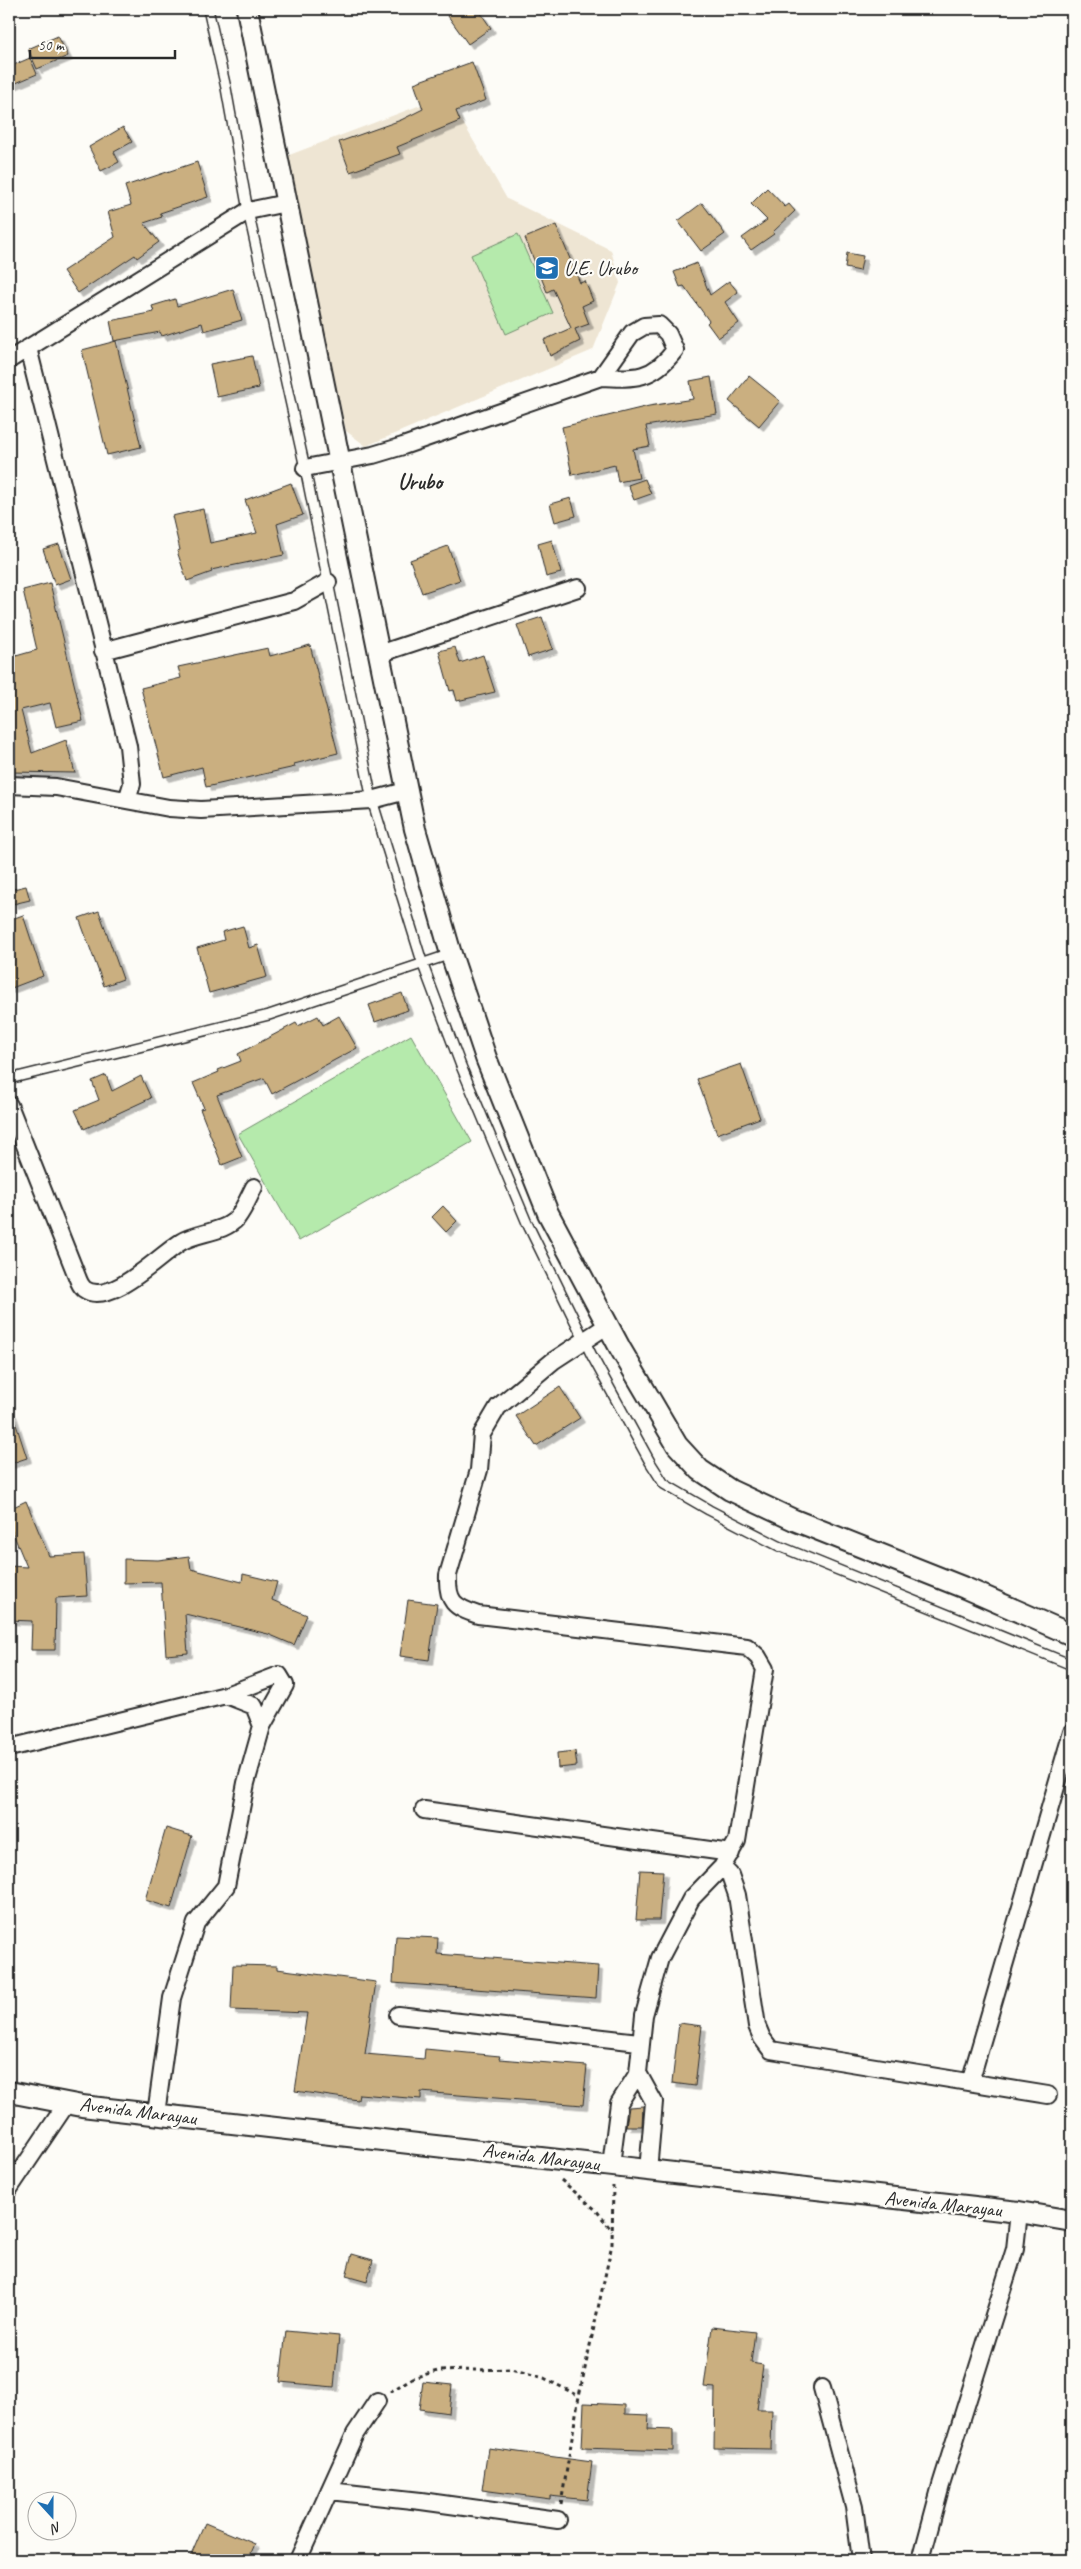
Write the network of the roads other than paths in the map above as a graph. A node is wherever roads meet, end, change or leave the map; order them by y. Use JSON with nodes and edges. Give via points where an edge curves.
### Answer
{"nodes":[{"id":1,"x":208,"y":9,"type":"edge"},
{"id":2,"x":246,"y":9,"type":"edge"},
{"id":3,"x":286,"y":203,"type":"junction"},
{"id":4,"x":248,"y":211,"type":"junction"},
{"id":5,"x":28,"y":348,"type":"junction"},
{"id":6,"x":9,"y":360,"type":"edge"},
{"id":7,"x":601,"y":377,"type":"dead end"},
{"id":8,"x":339,"y":462,"type":"junction"},
{"id":9,"x":306,"y":468,"type":"junction"},
{"id":10,"x":328,"y":582,"type":"junction"},
{"id":11,"x":578,"y":588,"type":"dead end"},
{"id":12,"x":103,"y":651,"type":"junction"},
{"id":13,"x":379,"y":654,"type":"junction"},
{"id":14,"x":9,"y":785,"type":"edge"},
{"id":15,"x":406,"y":791,"type":"junction"},
{"id":16,"x":127,"y":800,"type":"junction"},
{"id":17,"x":372,"y":800,"type":"junction"},
{"id":18,"x":450,"y":954,"type":"junction"},
{"id":19,"x":423,"y":965,"type":"junction"},
{"id":20,"x":9,"y":1079,"type":"edge"},
{"id":21,"x":9,"y":1105,"type":"edge"},
{"id":22,"x":254,"y":1187,"type":"dead end"},
{"id":23,"x":608,"y":1325,"type":"junction"},
{"id":24,"x":584,"y":1339,"type":"junction"},
{"id":25,"x":1072,"y":1635,"type":"edge"},
{"id":26,"x":1072,"y":1665,"type":"edge"},
{"id":27,"x":226,"y":1695,"type":"junction"},
{"id":28,"x":262,"y":1726,"type":"junction"},
{"id":29,"x":1072,"y":1732,"type":"edge"},
{"id":30,"x":9,"y":1748,"type":"edge"},
{"id":31,"x":424,"y":1810,"type":"dead end"},
{"id":32,"x":730,"y":1853,"type":"junction"},
{"id":33,"x":722,"y":1867,"type":"junction"},
{"id":34,"x":398,"y":2014,"type":"dead end"},
{"id":35,"x":639,"y":2042,"type":"junction"},
{"id":36,"x":638,"y":2073,"type":"junction"},
{"id":37,"x":970,"y":2082,"type":"junction"},
{"id":38,"x":9,"y":2092,"type":"edge"},
{"id":39,"x":1048,"y":2095,"type":"dead end"},
{"id":40,"x":67,"y":2103,"type":"junction"},
{"id":41,"x":156,"y":2114,"type":"junction"},
{"id":42,"x":611,"y":2165,"type":"junction"},
{"id":43,"x":648,"y":2170,"type":"junction"},
{"id":44,"x":9,"y":2189,"type":"edge"},
{"id":45,"x":1019,"y":2212,"type":"junction"},
{"id":46,"x":1072,"y":2225,"type":"edge"},
{"id":47,"x":822,"y":2388,"type":"dead end"},
{"id":48,"x":377,"y":2401,"type":"road end"},
{"id":49,"x":329,"y":2492,"type":"junction"},
{"id":50,"x":558,"y":2520,"type":"road end"},
{"id":51,"x":298,"y":2560,"type":"edge"},
{"id":52,"x":861,"y":2560,"type":"edge"},
{"id":53,"x":921,"y":2560,"type":"edge"}],
"edges":[{"from":1,"to":4,"type":"lane"},
{"from":2,"to":3,"type":"street"},
{"from":3,"to":4,"type":"street"},
{"from":3,"to":8,"type":"street"},
{"from":4,"to":5,"type":"street"},
{"from":4,"to":9,"type":"lane"},
{"from":5,"to":6,"type":"street"},
{"from":5,"to":12,"type":"street"},
{"from":7,"to":8,"type":"street","via":[[403,446]]},
{"from":8,"to":9,"type":"street"},
{"from":8,"to":13,"type":"street"},
{"from":9,"to":10,"type":"lane"},
{"from":10,"to":12,"type":"street","via":[[294,601]]},
{"from":10,"to":17,"type":"lane"},
{"from":11,"to":13,"type":"street"},
{"from":12,"to":16,"type":"street","via":[[128,746],[132,784]]},
{"from":13,"to":15,"type":"street"},
{"from":14,"to":16,"type":"street","via":[[56,788]]},
{"from":15,"to":17,"type":"street"},
{"from":15,"to":18,"type":"street"},
{"from":16,"to":17,"type":"street","via":[[201,810]]},
{"from":17,"to":19,"type":"lane"},
{"from":18,"to":19,"type":"lane"},
{"from":18,"to":23,"type":"street","via":[[486,1058],[548,1213]]},
{"from":19,"to":20,"type":"lane","via":[[269,1015]]},
{"from":19,"to":24,"type":"lane","via":[[527,1223]]},
{"from":21,"to":22,"type":"street","via":[[84,1289],[97,1292],[118,1288],[181,1242],[227,1226],[237,1218]]},
{"from":23,"to":24,"type":"street"},
{"from":23,"to":25,"type":"street","via":[[678,1445],[700,1470],[730,1490],[794,1520],[965,1588]]},
{"from":24,"to":26,"type":"lane","via":[[664,1484],[779,1546]]},
{"from":24,"to":32,"type":"street","via":[[505,1400],[482,1434],[479,1470],[448,1574],[448,1588],[459,1608],[478,1615],[747,1648],[758,1657],[765,1669],[737,1841]]},
{"from":27,"to":28,"type":"street","via":[[254,1706]]},
{"from":27,"to":28,"type":"street","via":[[278,1675],[284,1685]]},
{"from":27,"to":30,"type":"street"},
{"from":28,"to":41,"type":"street","via":[[246,1783],[226,1886],[196,1923],[172,1998]]},
{"from":29,"to":37,"type":"street"},
{"from":31,"to":32,"type":"street"},
{"from":32,"to":33,"type":"street"},
{"from":33,"to":35,"type":"street","via":[[691,1899],[660,1958]]},
{"from":33,"to":37,"type":"street","via":[[730,1875],[737,1895],[757,2026],[771,2050]]},
{"from":34,"to":35,"type":"street"},
{"from":35,"to":36,"type":"street"},
{"from":36,"to":42,"type":"street","via":[[619,2103]]},
{"from":36,"to":43,"type":"street","via":[[654,2102]]},
{"from":37,"to":39,"type":"street"},
{"from":38,"to":40,"type":"street","name":"Avenida Marayau"},
{"from":40,"to":41,"type":"street","name":"Avenida Marayau"},
{"from":40,"to":44,"type":"street"},
{"from":41,"to":42,"type":"street","name":"Avenida Marayau"},
{"from":42,"to":43,"type":"street","name":"Avenida Marayau"},
{"from":43,"to":45,"type":"street","name":"Avenida Marayau"},
{"from":45,"to":46,"type":"street","name":"Avenida Marayau"},
{"from":45,"to":53,"type":"street","via":[[1015,2249],[941,2485]]},
{"from":47,"to":52,"type":"street","via":[[854,2506]]},
{"from":48,"to":49,"type":"street","via":[[355,2434]]},
{"from":49,"to":50,"type":"street"},
{"from":49,"to":51,"type":"street"}]}
